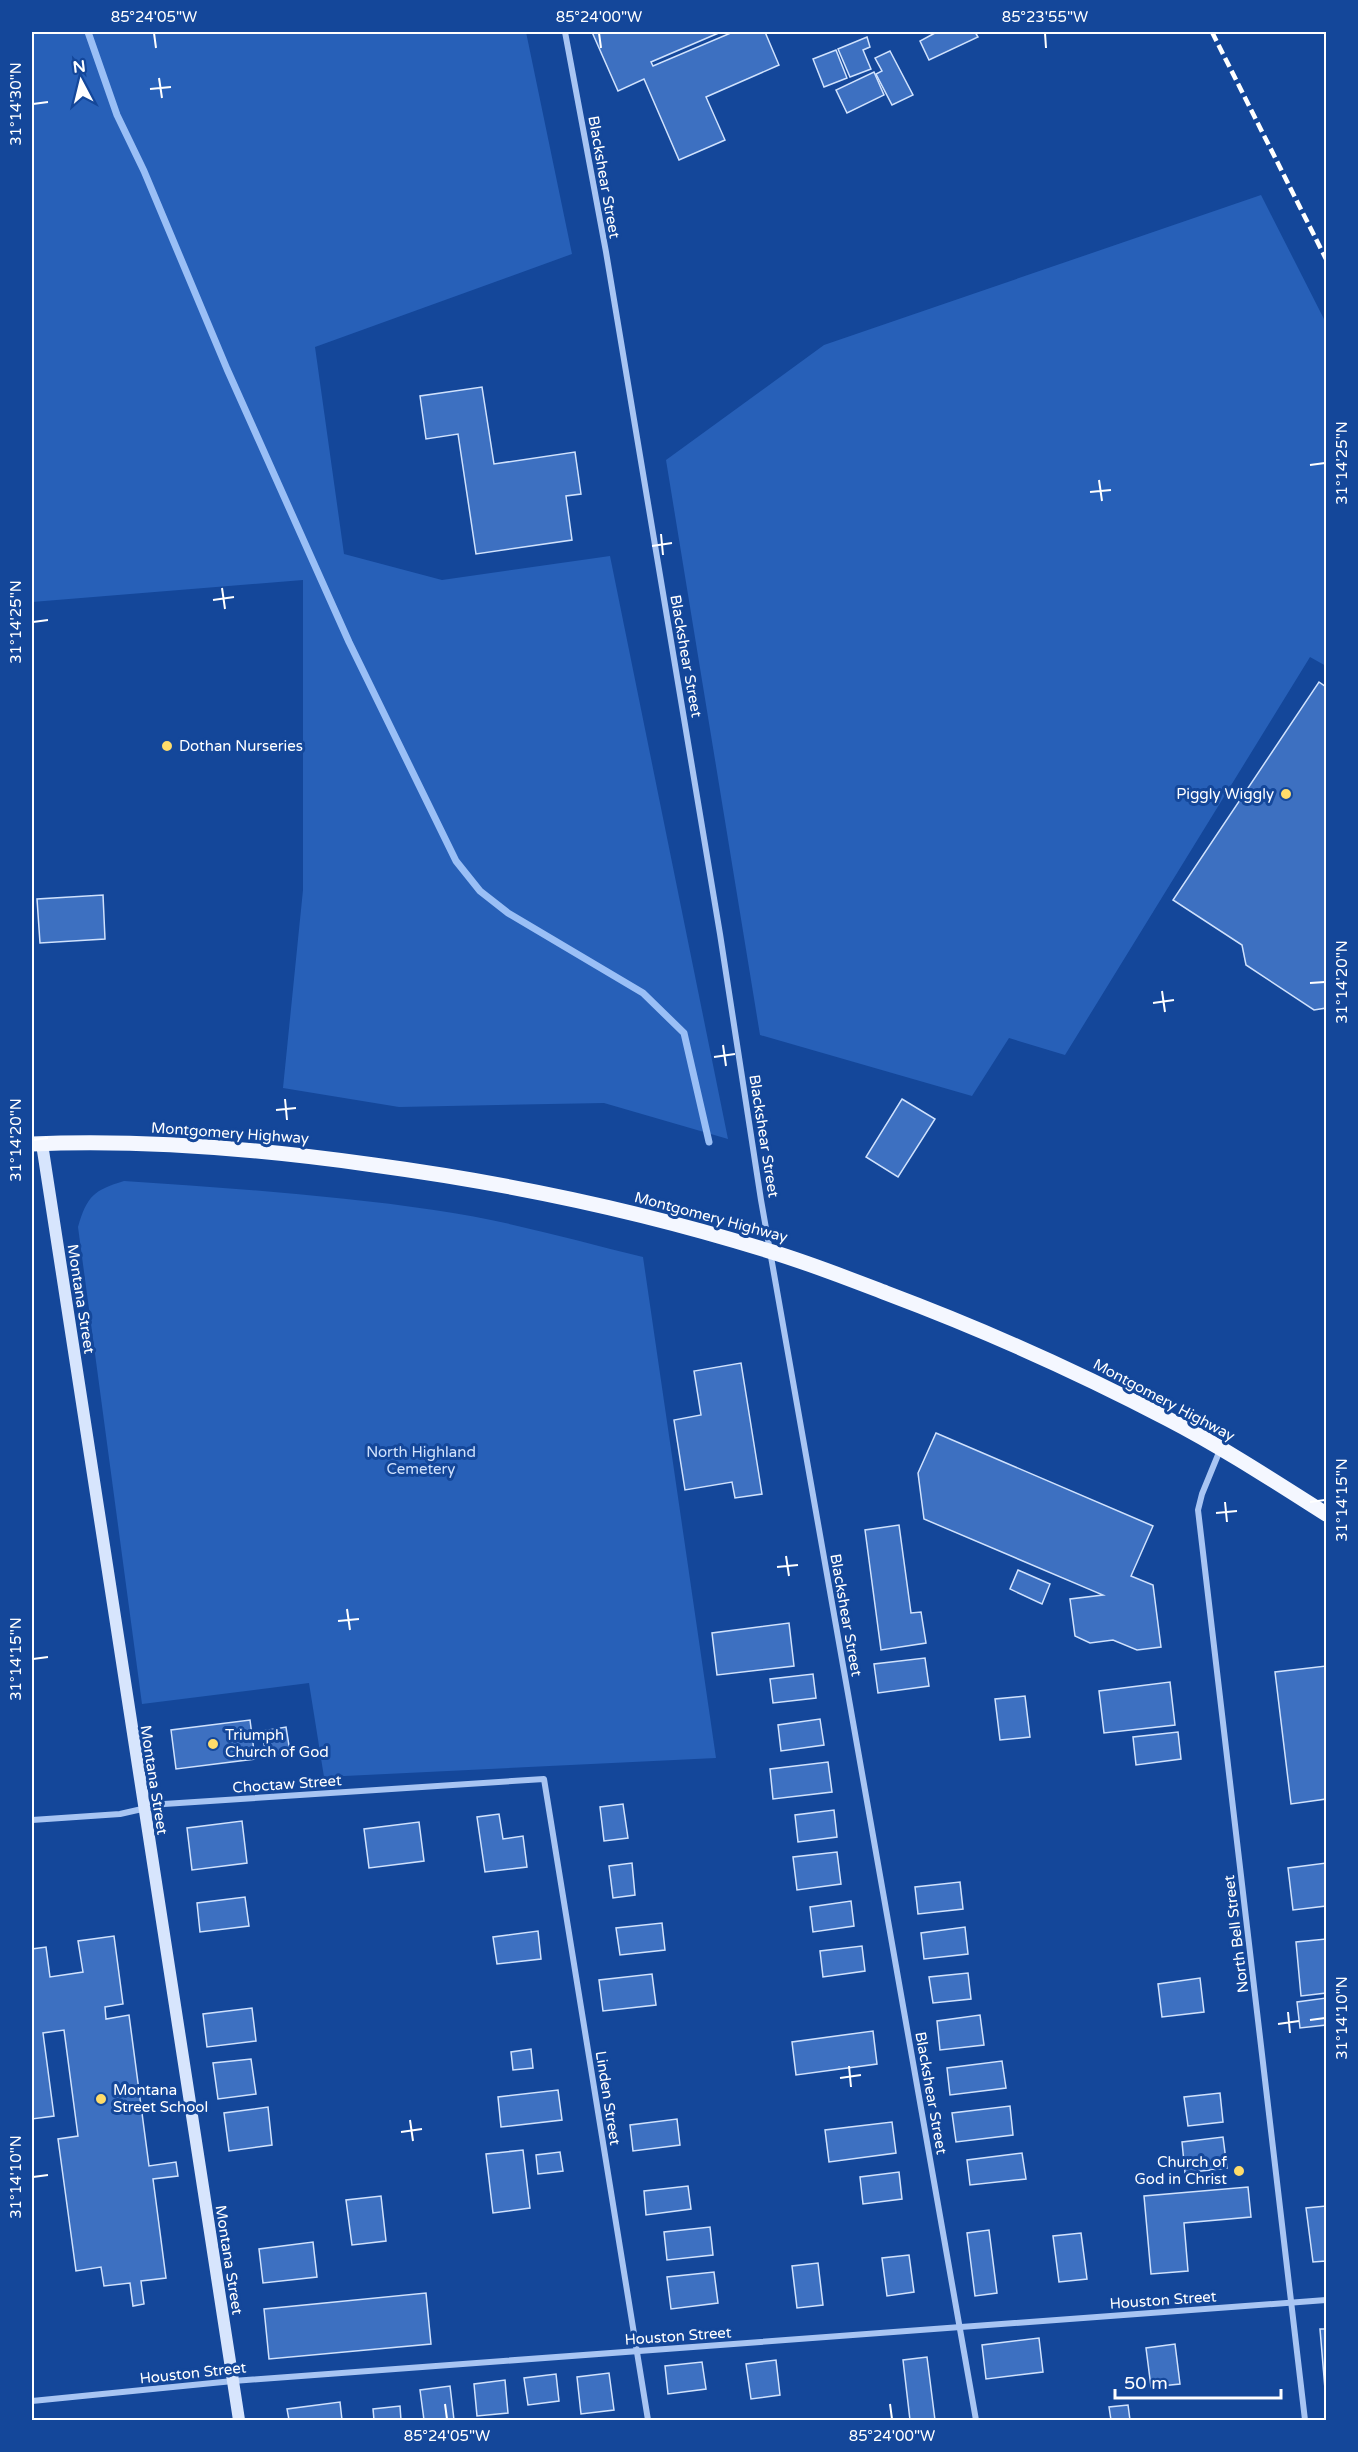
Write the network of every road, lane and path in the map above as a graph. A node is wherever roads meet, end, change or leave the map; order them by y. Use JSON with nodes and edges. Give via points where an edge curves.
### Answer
{"nodes":[{"id":1,"x":565,"y":32,"type":"edge"},
{"id":2,"x":37,"y":1144,"type":"edge"},
{"id":3,"x":771,"y":1251,"type":"junction"},
{"id":4,"x":1221,"y":1449,"type":"junction"},
{"id":5,"x":1326,"y":1514,"type":"edge"},
{"id":6,"x":544,"y":1779,"type":"joint"},
{"id":7,"x":144,"y":1809,"type":"junction"},
{"id":8,"x":32,"y":1820,"type":"edge"},
{"id":9,"x":1326,"y":2300,"type":"edge"},
{"id":10,"x":1292,"y":2302,"type":"junction"},
{"id":11,"x":960,"y":2328,"type":"junction"},
{"id":12,"x":637,"y":2351,"type":"junction"},
{"id":13,"x":233,"y":2381,"type":"junction"},
{"id":14,"x":32,"y":2401,"type":"edge"},
{"id":15,"x":239,"y":2421,"type":"edge"},
{"id":16,"x":648,"y":2421,"type":"edge"},
{"id":17,"x":976,"y":2421,"type":"edge"},
{"id":18,"x":1305,"y":2421,"type":"edge"}],
"edges":[{"from":1,"to":3,"type":"street","name":"Blackshear Street","via":[[606,252]]},
{"from":2,"to":3,"type":"main road","name":"Montgomery Highway","via":[[254,1151],[398,1168],[560,1197]]},
{"from":2,"to":7,"type":"street","name":"Montana Street"},
{"from":3,"to":4,"type":"main road","name":"Montgomery Highway","via":[[937,1312],[1034,1353]]},
{"from":3,"to":11,"type":"street","name":"Blackshear Street"},
{"from":4,"to":5,"type":"main road","name":"Montgomery Highway"},
{"from":4,"to":10,"type":"street","name":"North Bell Street","via":[[1198,1510]]},
{"from":6,"to":7,"type":"street","name":"Choctaw Street","via":[[164,1804]]},
{"from":6,"to":12,"type":"street","name":"Linden Street"},
{"from":7,"to":8,"type":"street","name":"Choctaw Street"},
{"from":7,"to":13,"type":"street","name":"Montana Street"},
{"from":9,"to":10,"type":"street","name":"Houston Street"},
{"from":10,"to":11,"type":"street","name":"Houston Street"},
{"from":10,"to":18,"type":"street","name":"North Bell Street"},
{"from":11,"to":12,"type":"street","name":"Houston Street"},
{"from":11,"to":17,"type":"street","name":"Blackshear Street"},
{"from":12,"to":13,"type":"street","name":"Houston Street"},
{"from":12,"to":16,"type":"street","name":"Linden Street"},
{"from":13,"to":14,"type":"street","name":"Houston Street"},
{"from":13,"to":15,"type":"street","name":"Montana Street"}]}
